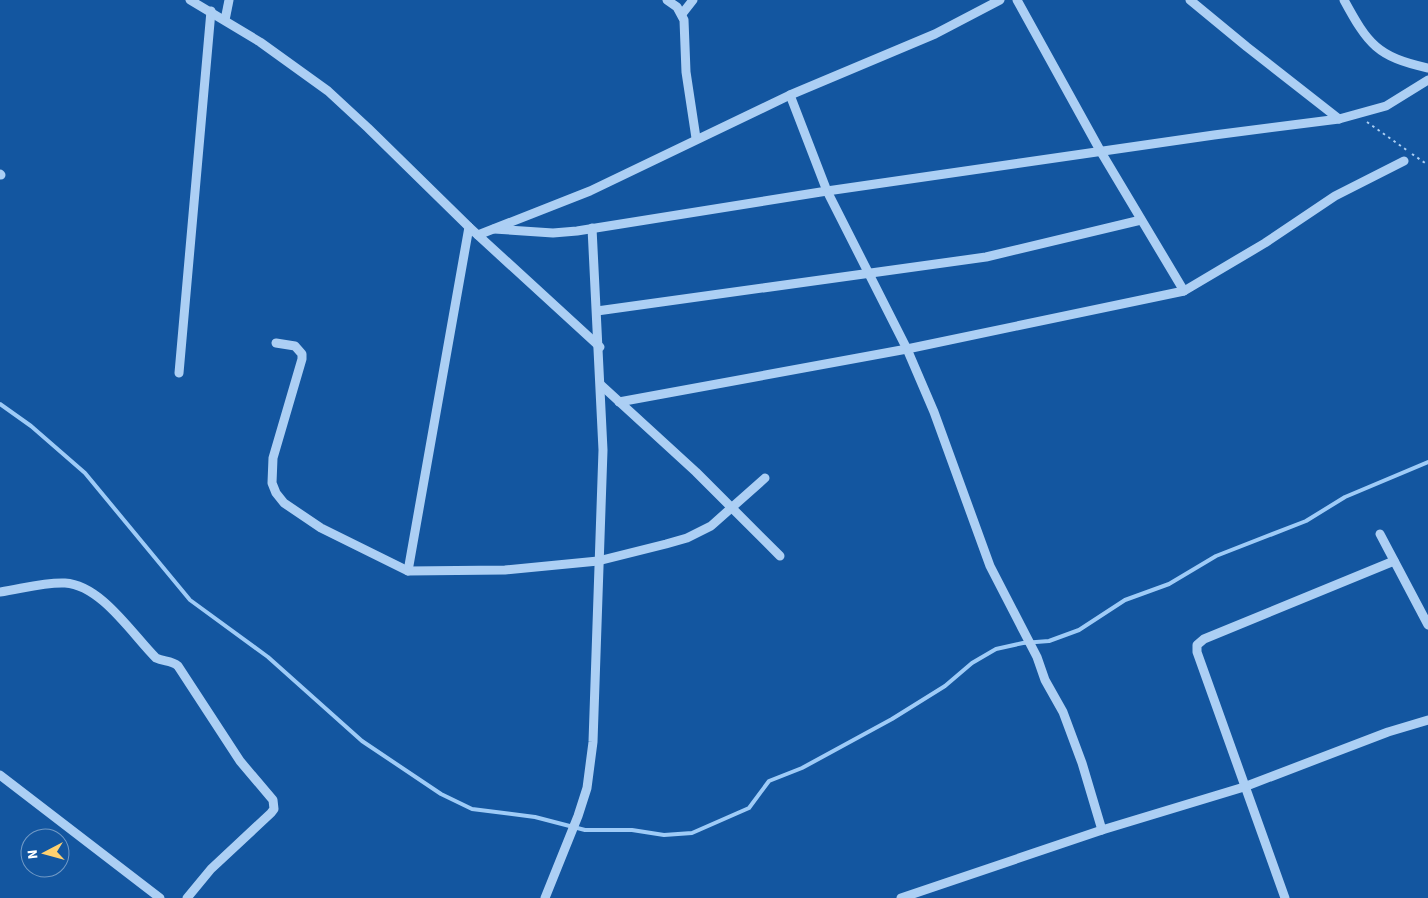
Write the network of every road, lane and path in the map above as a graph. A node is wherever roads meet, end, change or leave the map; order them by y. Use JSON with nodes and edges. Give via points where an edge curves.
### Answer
{"nodes":[{"id":1,"x":190,"y":0,"type":"edge"},
{"id":2,"x":230,"y":0,"type":"edge"},
{"id":3,"x":667,"y":0,"type":"edge"},
{"id":4,"x":693,"y":0,"type":"edge"},
{"id":5,"x":1000,"y":0,"type":"edge"},
{"id":6,"x":1017,"y":0,"type":"edge"},
{"id":7,"x":1190,"y":0,"type":"edge"},
{"id":8,"x":1344,"y":0,"type":"edge"},
{"id":9,"x":211,"y":11,"type":"junction"},
{"id":10,"x":682,"y":14,"type":"junction"},
{"id":11,"x":225,"y":20,"type":"junction"},
{"id":12,"x":1428,"y":68,"type":"edge"},
{"id":13,"x":1428,"y":80,"type":"edge"},
{"id":14,"x":790,"y":95,"type":"junction"},
{"id":15,"x":1357,"y":115,"type":"junction"},
{"id":16,"x":1339,"y":119,"type":"junction"},
{"id":17,"x":696,"y":138,"type":"junction"},
{"id":18,"x":1100,"y":152,"type":"junction"},
{"id":19,"x":1404,"y":161,"type":"dead end"},
{"id":20,"x":1428,"y":164,"type":"edge"},
{"id":21,"x":828,"y":191,"type":"junction"},
{"id":22,"x":1141,"y":220,"type":"junction"},
{"id":23,"x":469,"y":227,"type":"junction"},
{"id":24,"x":592,"y":228,"type":"junction"},
{"id":25,"x":494,"y":229,"type":"junction"},
{"id":26,"x":478,"y":235,"type":"junction"},
{"id":27,"x":870,"y":272,"type":"junction"},
{"id":28,"x":1184,"y":291,"type":"junction"},
{"id":29,"x":597,"y":311,"type":"junction"},
{"id":30,"x":276,"y":343,"type":"dead end"},
{"id":31,"x":600,"y":347,"type":"junction"},
{"id":32,"x":907,"y":349,"type":"junction"},
{"id":33,"x":179,"y":373,"type":"dead end"},
{"id":34,"x":601,"y":385,"type":"junction"},
{"id":35,"x":619,"y":402,"type":"junction"},
{"id":36,"x":765,"y":478,"type":"dead end"},
{"id":37,"x":732,"y":507,"type":"junction"},
{"id":38,"x":1380,"y":534,"type":"dead end"},
{"id":39,"x":780,"y":556,"type":"dead end"},
{"id":40,"x":598,"y":561,"type":"junction"},
{"id":41,"x":1394,"y":561,"type":"junction"},
{"id":42,"x":408,"y":571,"type":"junction"},
{"id":43,"x":0,"y":592,"type":"edge"},
{"id":44,"x":1428,"y":625,"type":"edge"},
{"id":45,"x":1428,"y":720,"type":"edge"},
{"id":46,"x":0,"y":776,"type":"edge"},
{"id":47,"x":1244,"y":787,"type":"junction"},
{"id":48,"x":1102,"y":830,"type":"junction"},
{"id":49,"x":158,"y":898,"type":"edge"},
{"id":50,"x":187,"y":898,"type":"edge"},
{"id":51,"x":545,"y":898,"type":"edge"},
{"id":52,"x":901,"y":898,"type":"edge"},
{"id":53,"x":1285,"y":898,"type":"edge"}],
"edges":[{"from":1,"to":9,"type":"street"},
{"from":2,"to":11,"type":"street"},
{"from":3,"to":10,"type":"street"},
{"from":4,"to":10,"type":"street"},
{"from":5,"to":14,"type":"street","via":[[935,34]]},
{"from":6,"to":18,"type":"street"},
{"from":7,"to":16,"type":"street"},
{"from":8,"to":12,"type":"street","via":[[1369,41],[1383,53],[1408,64]]},
{"from":9,"to":11,"type":"street"},
{"from":9,"to":33,"type":"street"},
{"from":10,"to":17,"type":"street","via":[[686,72]]},
{"from":11,"to":23,"type":"street","via":[[328,92]]},
{"from":13,"to":15,"type":"street","via":[[1386,106]]},
{"from":14,"to":17,"type":"street"},
{"from":14,"to":21,"type":"street"},
{"from":15,"to":16,"type":"street"},
{"from":15,"to":20,"type":"path"},
{"from":16,"to":18,"type":"street"},
{"from":17,"to":25,"type":"street","via":[[590,191]]},
{"from":18,"to":21,"type":"street"},
{"from":18,"to":22,"type":"street"},
{"from":19,"to":28,"type":"street","via":[[1335,196],[1265,243]]},
{"from":21,"to":24,"type":"street"},
{"from":21,"to":27,"type":"street"},
{"from":22,"to":27,"type":"street","via":[[1007,254]]},
{"from":22,"to":28,"type":"street"},
{"from":23,"to":26,"type":"street"},
{"from":23,"to":42,"type":"street"},
{"from":24,"to":25,"type":"street","via":[[553,234]]},
{"from":24,"to":29,"type":"street"},
{"from":25,"to":26,"type":"street"},
{"from":26,"to":31,"type":"street"},
{"from":27,"to":29,"type":"street"},
{"from":27,"to":32,"type":"street"},
{"from":28,"to":32,"type":"street"},
{"from":29,"to":31,"type":"street"},
{"from":30,"to":42,"type":"street","via":[[295,346],[302,359],[273,458],[272,483],[276,493],[284,503],[321,528]]},
{"from":31,"to":34,"type":"street"},
{"from":32,"to":35,"type":"street"},
{"from":32,"to":48,"type":"street","via":[[934,412],[990,566],[1064,712]]},
{"from":34,"to":35,"type":"street"},
{"from":34,"to":40,"type":"street","via":[[603,450]]},
{"from":35,"to":37,"type":"street"},
{"from":36,"to":37,"type":"street"},
{"from":37,"to":39,"type":"street"},
{"from":37,"to":40,"type":"street","via":[[711,526],[687,538]]},
{"from":38,"to":41,"type":"street"},
{"from":40,"to":42,"type":"street","via":[[505,570]]},
{"from":40,"to":51,"type":"street","via":[[597,683],[587,788]]},
{"from":41,"to":44,"type":"street"},
{"from":41,"to":47,"type":"street","via":[[1204,639],[1197,646]]},
{"from":43,"to":50,"type":"street","via":[[67,583],[98,596],[156,658],[178,666],[240,761],[273,800],[271,813],[211,869]]},
{"from":45,"to":47,"type":"street"},
{"from":46,"to":49,"type":"street"},
{"from":47,"to":48,"type":"street"},
{"from":47,"to":53,"type":"street"},
{"from":48,"to":52,"type":"street"}]}
